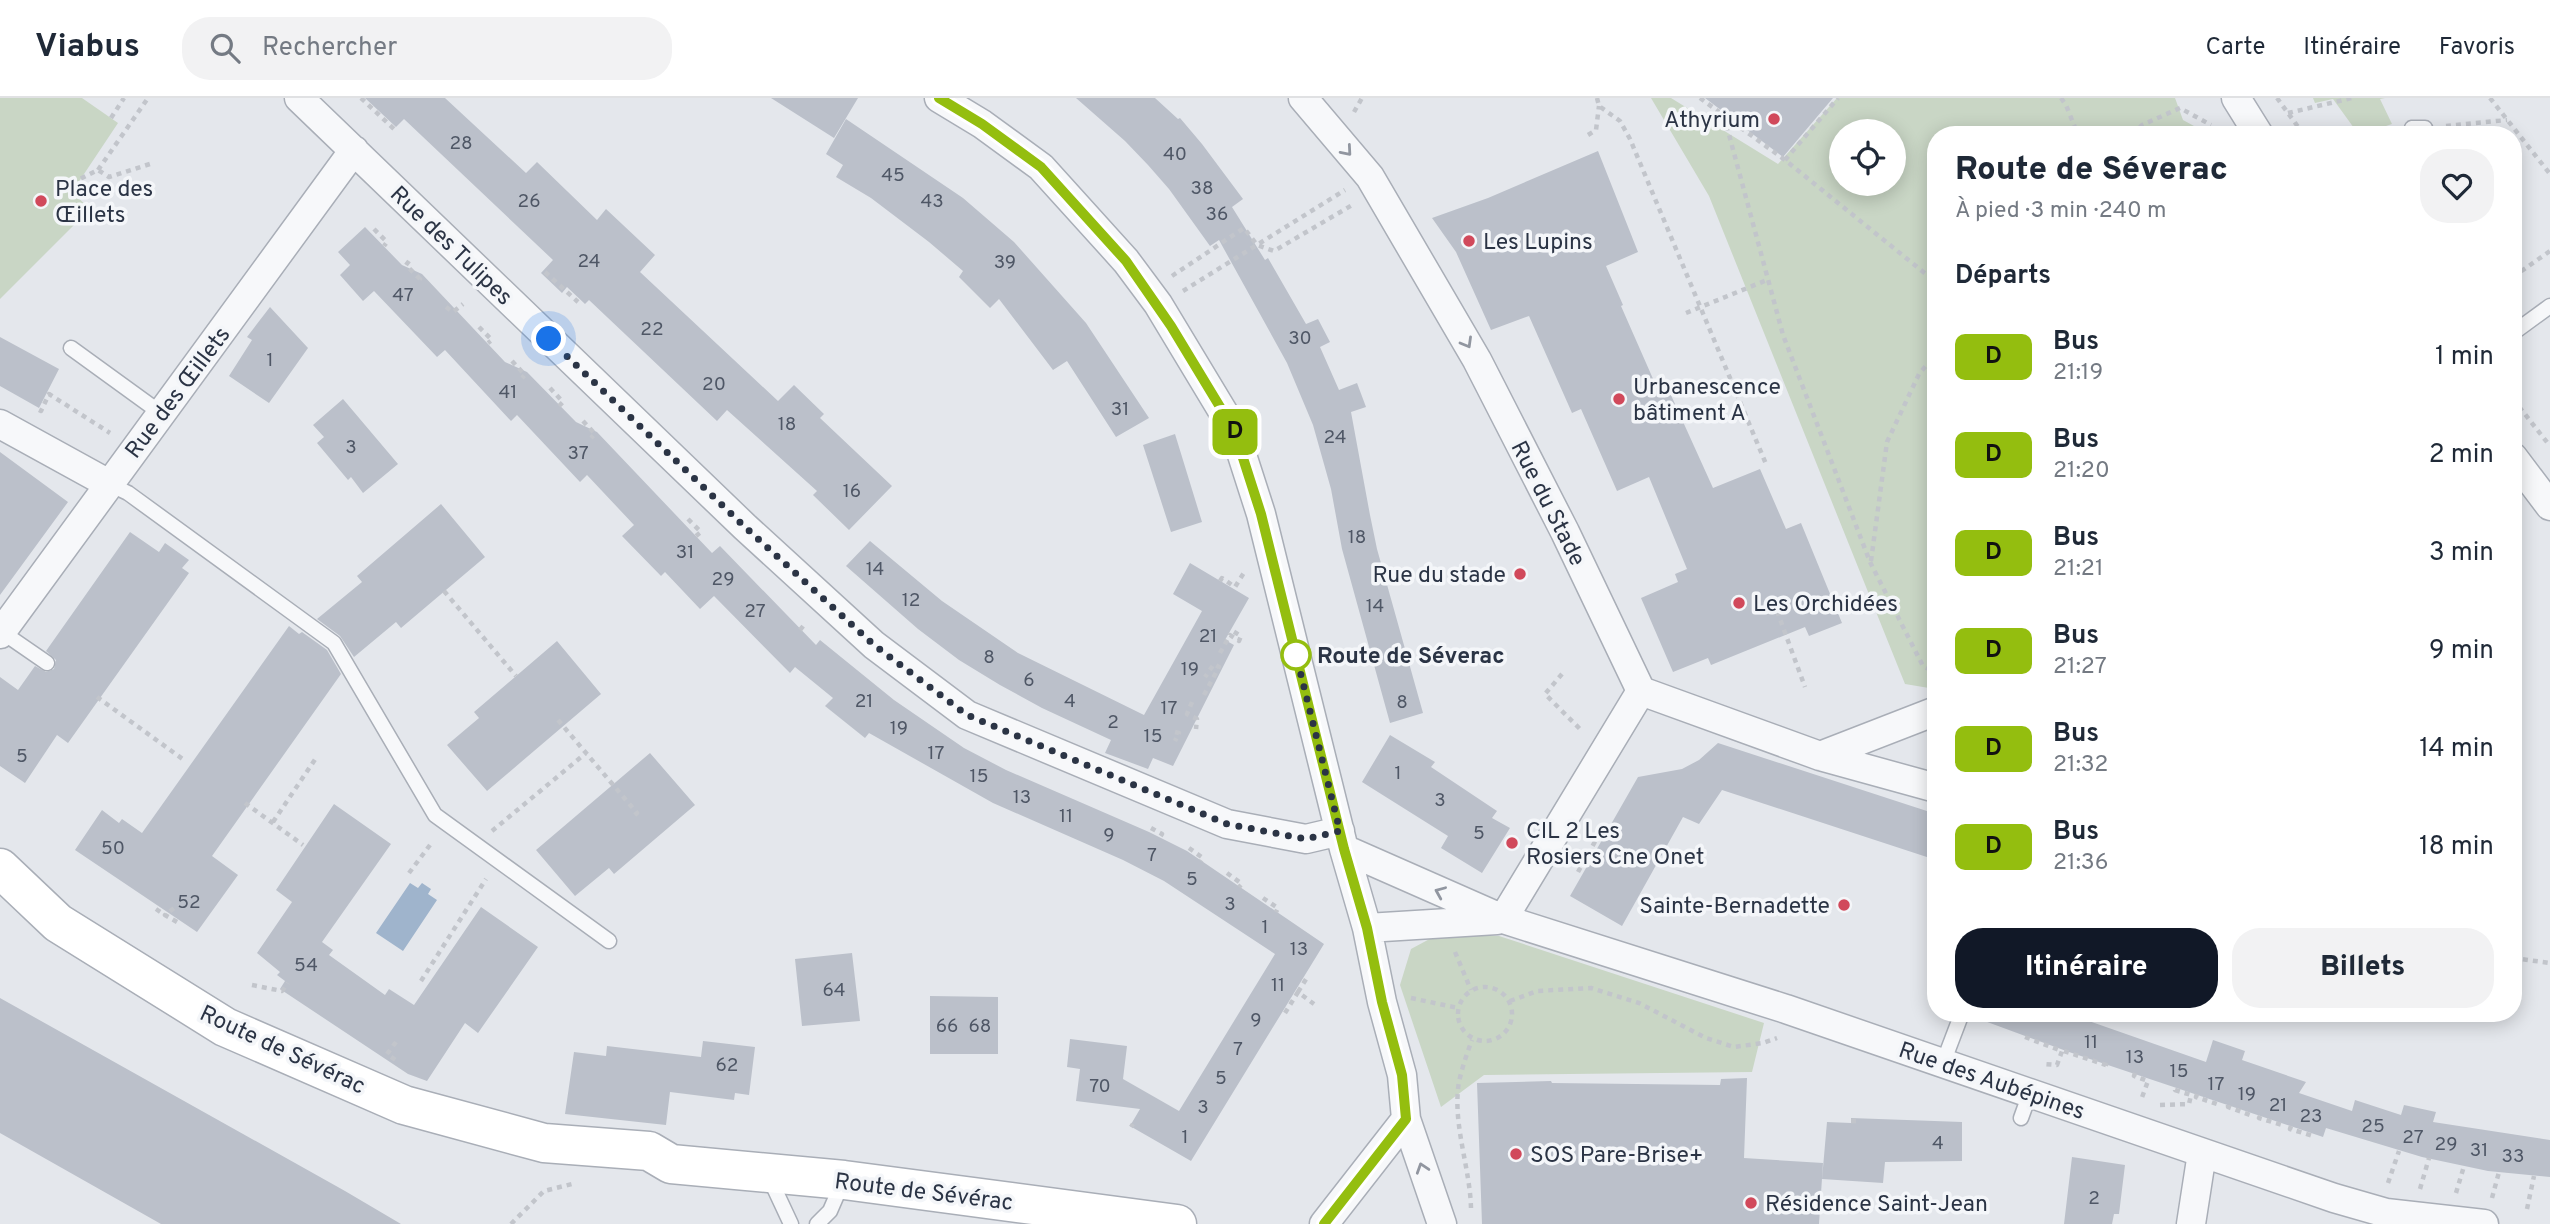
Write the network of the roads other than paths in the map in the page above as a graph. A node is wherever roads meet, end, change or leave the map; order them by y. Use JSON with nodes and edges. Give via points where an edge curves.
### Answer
{"nodes":[{"id":1,"x":299,"y":98,"type":"edge"},
{"id":2,"x":939,"y":98,"type":"edge"},
{"id":3,"x":1303,"y":98,"type":"edge"},
{"id":4,"x":2236,"y":98,"type":"edge"},
{"id":5,"x":2253,"y":126,"type":"edge"},
{"id":6,"x":354,"y":150,"type":"junction"},
{"id":7,"x":2550,"y":306,"type":"edge"},
{"id":8,"x":2522,"y":326,"type":"edge"},
{"id":9,"x":71,"y":348,"type":"dead end"},
{"id":10,"x":162,"y":414,"type":"junction"},
{"id":11,"x":0,"y":424,"type":"edge"},
{"id":12,"x":2522,"y":469,"type":"edge"},
{"id":13,"x":109,"y":484,"type":"junction"},
{"id":14,"x":2550,"y":506,"type":"edge"},
{"id":15,"x":1,"y":633,"type":"edge"},
{"id":16,"x":47,"y":663,"type":"dead end"},
{"id":17,"x":1641,"y":691,"type":"junction"},
{"id":18,"x":1927,"y":714,"type":"edge"},
{"id":19,"x":1820,"y":755,"type":"junction"},
{"id":20,"x":1927,"y":785,"type":"edge"},
{"id":21,"x":1342,"y":840,"type":"junction"},
{"id":22,"x":0,"y":868,"type":"edge"},
{"id":23,"x":0,"y":891,"type":"edge"},
{"id":24,"x":43,"y":908,"type":"junction"},
{"id":25,"x":1503,"y":919,"type":"junction"},
{"id":26,"x":1367,"y":928,"type":"junction"},
{"id":27,"x":609,"y":941,"type":"dead end"},
{"id":28,"x":1959,"y":1022,"type":"edge"},
{"id":29,"x":1943,"y":1063,"type":"junction"},
{"id":30,"x":1406,"y":1119,"type":"junction"},
{"id":31,"x":544,"y":1143,"type":"junction"},
{"id":32,"x":2202,"y":1153,"type":"junction"},
{"id":33,"x":671,"y":1164,"type":"junction"},
{"id":34,"x":766,"y":1173,"type":"junction"},
{"id":35,"x":844,"y":1180,"type":"junction"},
{"id":36,"x":2385,"y":1210,"type":"edge"},
{"id":37,"x":2487,"y":1215,"type":"edge"},
{"id":38,"x":1437,"y":1222,"type":"edge"},
{"id":39,"x":791,"y":1224,"type":"edge"},
{"id":40,"x":817,"y":1224,"type":"edge"},
{"id":41,"x":1177,"y":1224,"type":"edge"},
{"id":42,"x":1324,"y":1224,"type":"edge"},
{"id":43,"x":2191,"y":1224,"type":"edge"}],
"edges":[{"from":1,"to":6,"type":"street","name":"Rue des Tulipes"},
{"from":2,"to":21,"type":"street","via":[[1041,167],[1126,261],[1234,430],[1261,514]]},
{"from":3,"to":17,"type":"street","name":"Rue du Stade","one_way":true,"via":[[1370,177],[1477,360]]},
{"from":4,"to":5,"type":"street"},
{"from":6,"to":10,"type":"street","name":"Rue des Œillets"},
{"from":6,"to":21,"type":"street","name":"Rue des Tulipes","via":[[745,527],[874,645],[967,715],[1227,824],[1306,839]]},
{"from":7,"to":8,"type":"lane"},
{"from":9,"to":10,"type":"lane"},
{"from":10,"to":13,"type":"street","name":"Rue des Œillets"},
{"from":11,"to":13,"type":"street"},
{"from":12,"to":14,"type":"street"},
{"from":13,"to":15,"type":"street","name":"Rue des Œillets"},
{"from":13,"to":27,"type":"lane","via":[[128,493],[334,643],[435,815]]},
{"from":15,"to":16,"type":"lane"},
{"from":17,"to":19,"type":"street"},
{"from":17,"to":25,"type":"street"},
{"from":18,"to":19,"type":"street"},
{"from":19,"to":20,"type":"street"},
{"from":25,"to":21,"type":"street","name":"Rue des Aubépines","one_way":true},
{"from":21,"to":26,"type":"street"},
{"from":22,"to":24,"type":"main road","name":"Route de Sévérac"},
{"from":23,"to":24,"type":"main road","name":"Route de Sévérac"},
{"from":24,"to":31,"type":"main road","name":"Route de Sévérac","via":[[58,923],[226,1027],[404,1105]]},
{"from":25,"to":26,"type":"street","name":"Rue des Aubépines"},
{"from":25,"to":29,"type":"street","name":"Rue des Aubépines"},
{"from":26,"to":30,"type":"street","via":[[1402,1075]]},
{"from":28,"to":29,"type":"lane"},
{"from":29,"to":32,"type":"street","name":"Rue des Aubépines","via":[[2025,1105]]},
{"from":38,"to":30,"type":"street","one_way":true},
{"from":30,"to":42,"type":"street"},
{"from":31,"to":33,"type":"main road","name":"Route de Sévérac","via":[[649,1151]]},
{"from":31,"to":33,"type":"main road","name":"Route de Sévérac","via":[[570,1159],[624,1171],[652,1174]]},
{"from":32,"to":36,"type":"street","name":"Rue des Aubépines"},
{"from":32,"to":43,"type":"street"},
{"from":33,"to":34,"type":"main road","name":"Route de Sévérac"},
{"from":34,"to":35,"type":"main road","name":"Route de Sévérac"},
{"from":34,"to":39,"type":"lane"},
{"from":35,"to":40,"type":"lane","via":[[830,1211]]},
{"from":35,"to":41,"type":"main road","name":"Route de Sévérac"},
{"from":36,"to":37,"type":"street","name":"Rue des Aubépines"}]}
